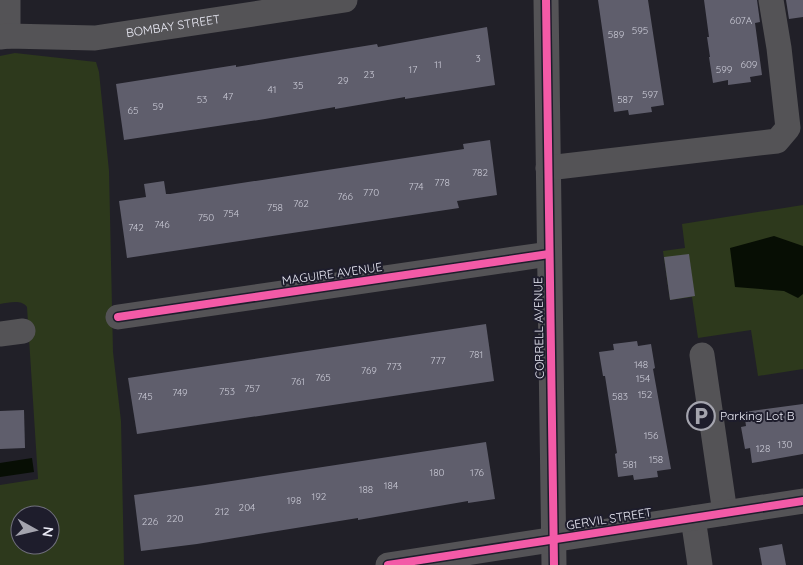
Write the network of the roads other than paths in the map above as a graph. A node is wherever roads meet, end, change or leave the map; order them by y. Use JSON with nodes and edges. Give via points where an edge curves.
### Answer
{"nodes":[{"id":1,"x":8,"y":0,"type":"edge"},
{"id":2,"x":345,"y":0,"type":"edge"},
{"id":3,"x":546,"y":0,"type":"edge"},
{"id":4,"x":771,"y":0,"type":"edge"},
{"id":5,"x":275,"y":5,"type":"edge"},
{"id":6,"x":4,"y":37,"type":"edge"},
{"id":7,"x":548,"y":168,"type":"junction"},
{"id":8,"x":549,"y":254,"type":"junction"},
{"id":9,"x":118,"y":317,"type":"dead end"},
{"id":10,"x":702,"y":355,"type":"dead end"},
{"id":11,"x":803,"y":501,"type":"edge"},
{"id":12,"x":726,"y":513,"type":"junction"},
{"id":13,"x":693,"y":518,"type":"junction"},
{"id":14,"x":554,"y":539,"type":"junction"},
{"id":15,"x":388,"y":565,"type":"edge"},
{"id":16,"x":554,"y":565,"type":"edge"},
{"id":17,"x":700,"y":565,"type":"edge"}],
"edges":[{"from":1,"to":6,"type":"street"},
{"from":2,"to":5,"type":"street","name":"BOMBAY STREET"},
{"from":3,"to":7,"type":"street","name":"CORRELL AVENUE"},
{"from":4,"to":7,"type":"street","via":[[788,128],[777,142]]},
{"from":5,"to":6,"type":"street","name":"BOMBAY STREET","via":[[95,38]]},
{"from":7,"to":8,"type":"street","name":"CORRELL AVENUE"},
{"from":8,"to":9,"type":"street","name":"MAGUIRE AVENUE"},
{"from":8,"to":14,"type":"street","name":"CORRELL AVENUE"},
{"from":10,"to":12,"type":"street"},
{"from":11,"to":12,"type":"street","name":"GERVIL STREET"},
{"from":12,"to":13,"type":"street","name":"GERVIL STREET"},
{"from":13,"to":14,"type":"street","name":"GERVIL STREET"},
{"from":13,"to":17,"type":"street"},
{"from":14,"to":15,"type":"street","name":"GERVIL STREET"},
{"from":14,"to":16,"type":"street","name":"CORRELL AVENUE"}]}
